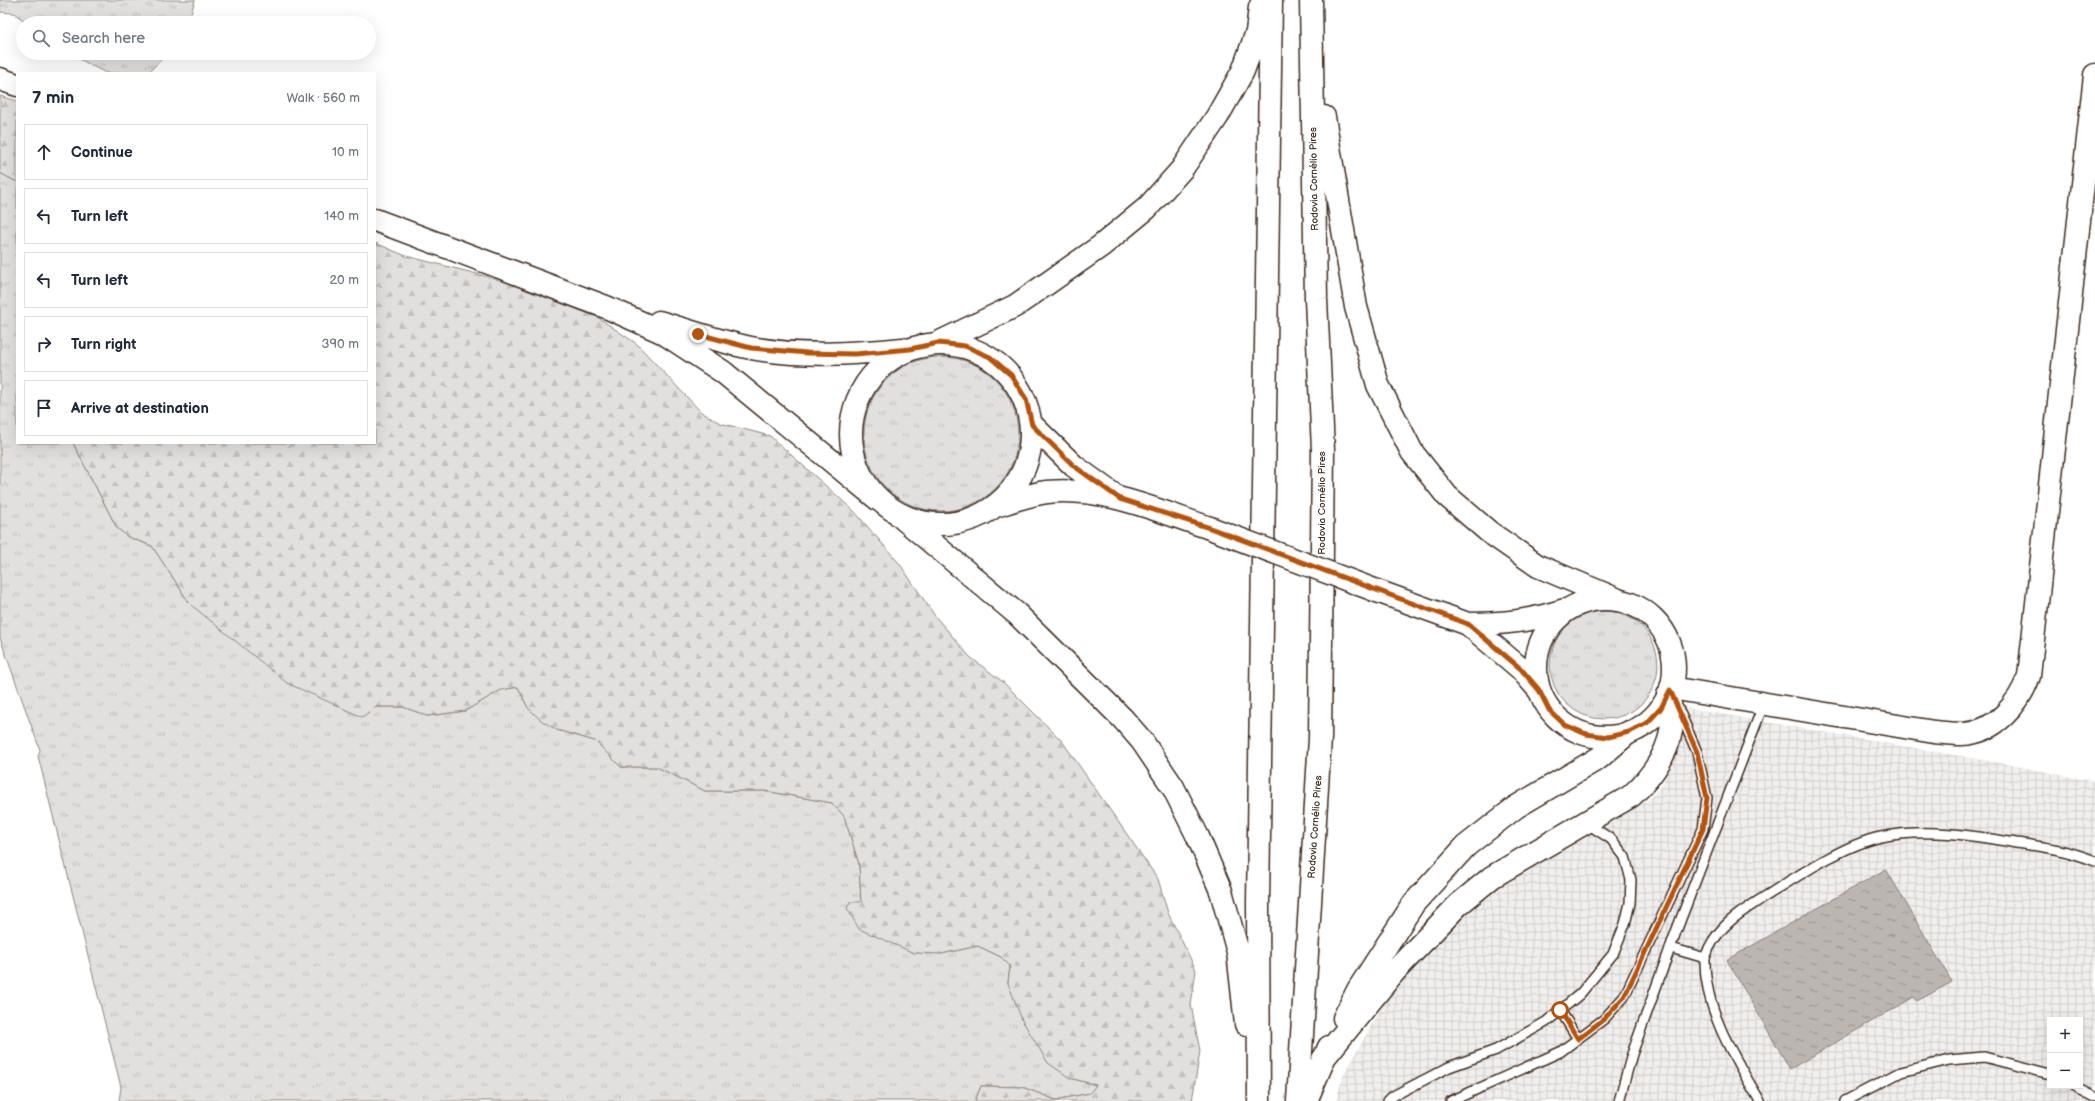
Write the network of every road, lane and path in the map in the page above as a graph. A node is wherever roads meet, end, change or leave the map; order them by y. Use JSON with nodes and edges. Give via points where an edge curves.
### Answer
{"nodes":[{"id":1,"x":1261,"y":0,"type":"edge"},
{"id":2,"x":1271,"y":0,"type":"edge"},
{"id":3,"x":1311,"y":0,"type":"edge"},
{"id":4,"x":1312,"y":35,"type":"junction"},
{"id":5,"x":2095,"y":75,"type":"edge"},
{"id":6,"x":0,"y":79,"type":"edge"},
{"id":7,"x":16,"y":86,"type":"edge"},
{"id":8,"x":376,"y":220,"type":"edge"},
{"id":9,"x":606,"y":307,"type":"junction"},
{"id":10,"x":938,"y":343,"type":"junction"},
{"id":11,"x":910,"y":349,"type":"junction"},
{"id":12,"x":1032,"y":425,"type":"junction"},
{"id":13,"x":1120,"y":499,"type":"junction"},
{"id":14,"x":879,"y":500,"type":"junction"},
{"id":15,"x":999,"y":505,"type":"junction"},
{"id":16,"x":900,"y":516,"type":"junction"},
{"id":17,"x":1616,"y":600,"type":"junction"},
{"id":18,"x":1569,"y":609,"type":"junction"},
{"id":19,"x":1468,"y":624,"type":"junction"},
{"id":20,"x":1539,"y":690,"type":"junction"},
{"id":21,"x":1670,"y":691,"type":"junction"},
{"id":22,"x":1764,"y":703,"type":"junction"},
{"id":23,"x":1629,"y":732,"type":"junction"},
{"id":24,"x":1585,"y":822,"type":"junction"},
{"id":25,"x":1703,"y":829,"type":"junction"},
{"id":26,"x":1714,"y":833,"type":"junction"},
{"id":27,"x":2095,"y":861,"type":"edge"},
{"id":28,"x":1671,"y":948,"type":"junction"},
{"id":29,"x":1705,"y":958,"type":"junction"},
{"id":30,"x":1560,"y":1010,"type":"junction"},
{"id":31,"x":1578,"y":1039,"type":"junction"},
{"id":32,"x":1323,"y":1059,"type":"junction"},
{"id":33,"x":2047,"y":1073,"type":"edge"},
{"id":34,"x":2081,"y":1089,"type":"edge"},
{"id":35,"x":2095,"y":1096,"type":"edge"},
{"id":36,"x":1255,"y":1101,"type":"edge"},
{"id":37,"x":1259,"y":1101,"type":"edge"},
{"id":38,"x":1298,"y":1101,"type":"edge"},
{"id":39,"x":1306,"y":1101,"type":"edge"},
{"id":40,"x":1388,"y":1101,"type":"edge"},
{"id":41,"x":1451,"y":1101,"type":"edge"},
{"id":42,"x":1619,"y":1101,"type":"edge"},
{"id":43,"x":1760,"y":1101,"type":"edge"},
{"id":44,"x":1845,"y":1101,"type":"edge"}],
"edges":[{"from":1,"to":10,"type":"main road","via":[[1257,32],[1243,71],[1217,117],[1182,168],[1147,208],[1101,246],[1015,306]]},
{"from":2,"to":37,"type":"main road","via":[[1258,903]]},
{"from":3,"to":4,"type":"main road","name":"Rodovia Cornélio Pires"},
{"from":4,"to":17,"type":"main road","via":[[1356,307],[1378,385],[1412,452],[1447,496],[1489,532],[1538,566]]},
{"from":4,"to":38,"type":"main road","name":"Rodovia Cornélio Pires","via":[[1316,299],[1323,450],[1320,738]]},
{"from":5,"to":22,"type":"main road","via":[[2029,676],[2025,689],[2010,710],[2000,718],[1989,726],[1964,734],[1934,732]]},
{"from":6,"to":7,"type":"main road"},
{"from":8,"to":9,"type":"main road"},
{"from":9,"to":11,"type":"main road","via":[[751,348],[855,354]]},
{"from":9,"to":14,"type":"main road","via":[[662,332],[723,372]]},
{"from":10,"to":11,"type":"main road"},
{"from":10,"to":12,"type":"main road","via":[[965,346],[990,357],[1001,366],[1011,375],[1026,399]]},
{"from":11,"to":14,"type":"main road","via":[[884,364],[863,387],[852,416],[851,447],[860,476]]},
{"from":12,"to":13,"type":"main road","via":[[1074,466]]},
{"from":12,"to":15,"type":"main road","via":[[1030,455],[1019,482]]},
{"from":13,"to":15,"type":"main road","via":[[1072,491],[1046,492]]},
{"from":13,"to":19,"type":"main road","bridge":true,"via":[[1210,528]]},
{"from":14,"to":16,"type":"main road"},
{"from":15,"to":16,"type":"main road","via":[[976,518],[951,524],[925,524]]},
{"from":16,"to":36,"type":"main road","via":[[1017,614],[1123,719],[1142,741],[1173,787],[1221,891],[1238,952]]},
{"from":17,"to":18,"type":"main road","via":[[1589,601]]},
{"from":17,"to":21,"type":"main road","via":[[1639,607],[1657,622],[1670,643],[1674,667]]},
{"from":18,"to":19,"type":"main road","via":[[1537,619],[1505,624]]},
{"from":18,"to":20,"type":"main road","via":[[1551,624],[1540,644],[1535,667]]},
{"from":19,"to":20,"type":"main road","via":[[1521,669]]},
{"from":20,"to":23,"type":"main road","via":[[1549,710],[1565,725],[1586,734],[1608,737]]},
{"from":21,"to":22,"type":"main road"},
{"from":21,"to":23,"type":"main road","via":[[1661,708],[1647,723]]},
{"from":21,"to":24,"type":"main road","via":[[1672,717],[1668,741],[1653,772],[1631,796]]},
{"from":21,"to":25,"type":"lane","via":[[1697,752],[1707,798]]},
{"from":22,"to":26,"type":"lane"},
{"from":23,"to":32,"type":"main road","via":[[1599,758],[1516,807],[1466,846],[1414,903],[1358,990]]},
{"from":24,"to":30,"type":"lane","via":[[1611,838],[1625,857],[1631,880],[1630,903],[1613,954],[1580,994]]},
{"from":24,"to":32,"type":"main road","via":[[1492,877],[1458,906],[1394,972]]},
{"from":25,"to":26,"type":"lane"},
{"from":25,"to":31,"type":"lane","via":[[1624,997],[1604,1019]]},
{"from":26,"to":28,"type":"lane"},
{"from":27,"to":29,"type":"lane","via":[[2072,852],[1995,839],[1930,832],[1880,837],[1841,852],[1735,915],[1716,935]]},
{"from":28,"to":29,"type":"lane"},
{"from":28,"to":42,"type":"lane","via":[[1632,1054]]},
{"from":29,"to":43,"type":"lane","via":[[1711,1003],[1731,1052]]},
{"from":30,"to":31,"type":"lane"},
{"from":30,"to":40,"type":"lane","via":[[1546,1022],[1496,1050],[1449,1068],[1393,1096]]},
{"from":31,"to":41,"type":"lane","via":[[1560,1052]]},
{"from":32,"to":39,"type":"main road"},
{"from":33,"to":44,"type":"lane","via":[[1984,1057],[1949,1060],[1900,1072]]},
{"from":34,"to":35,"type":"lane"}]}
